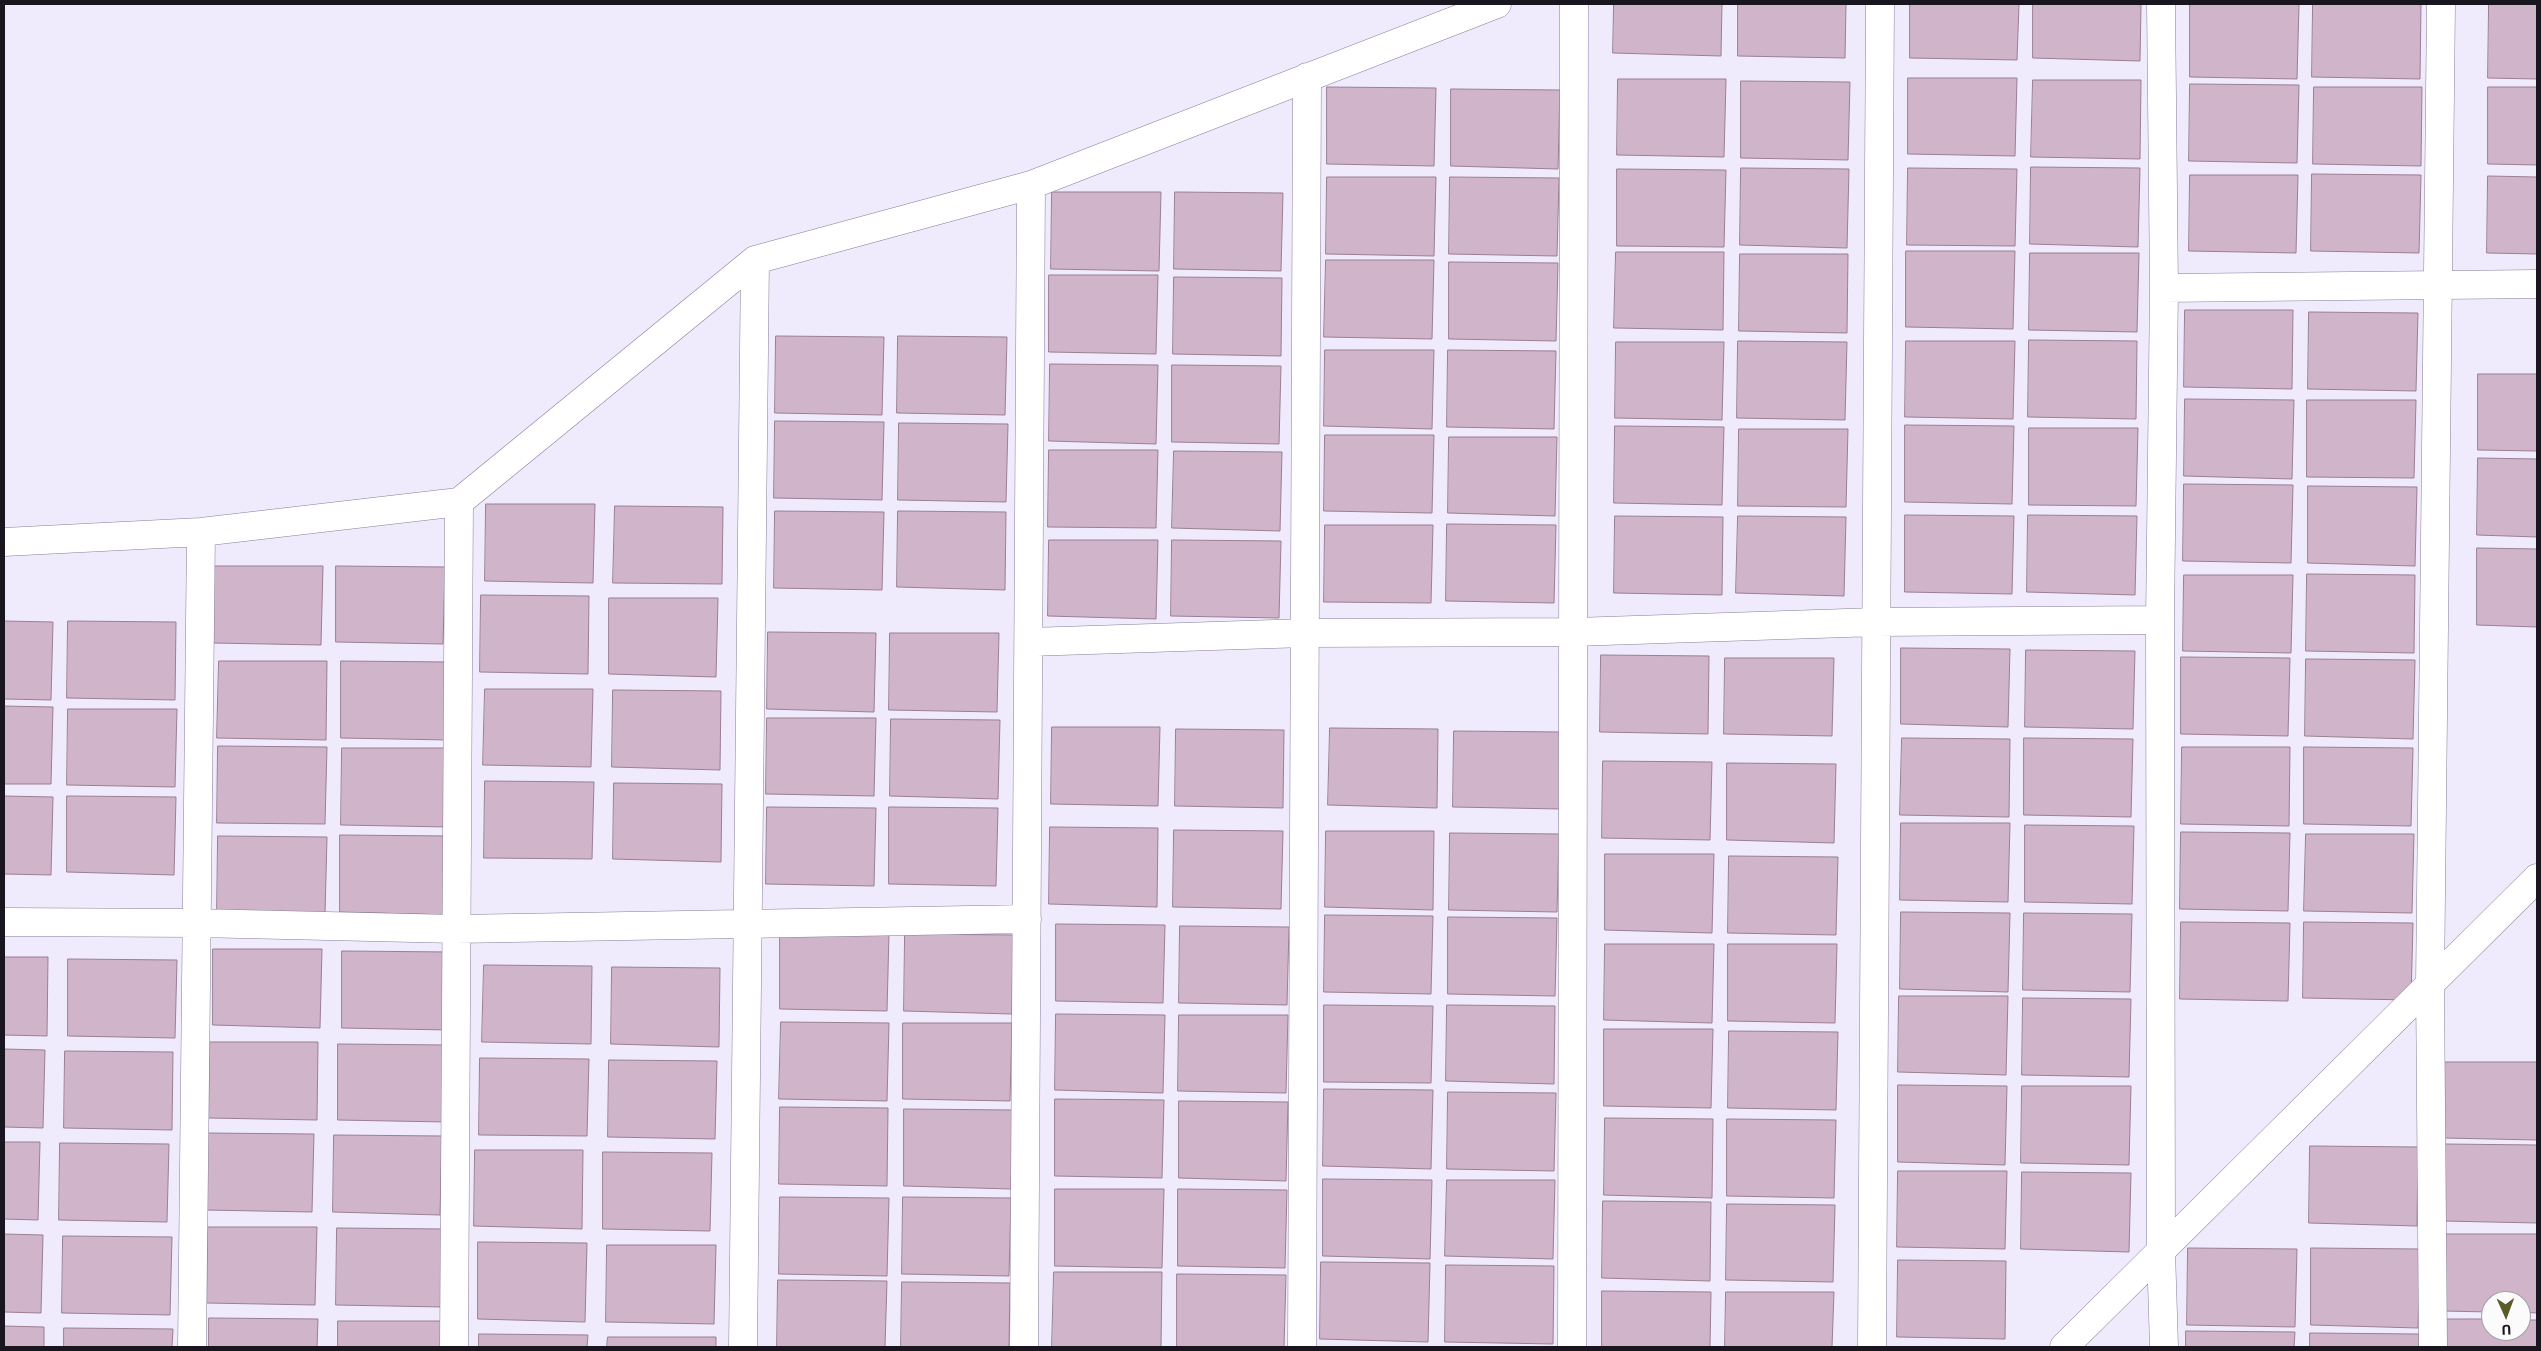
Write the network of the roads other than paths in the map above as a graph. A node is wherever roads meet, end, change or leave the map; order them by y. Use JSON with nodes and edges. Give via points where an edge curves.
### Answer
{"nodes":[{"id":1,"x":1497,"y":4,"type":"edge"},
{"id":2,"x":1574,"y":4,"type":"edge"},
{"id":3,"x":1880,"y":4,"type":"edge"},
{"id":4,"x":2161,"y":4,"type":"edge"},
{"id":5,"x":2441,"y":4,"type":"edge"},
{"id":6,"x":1307,"y":77,"type":"junction"},
{"id":7,"x":1031,"y":185,"type":"junction"},
{"id":8,"x":755,"y":260,"type":"junction"},
{"id":9,"x":2537,"y":284,"type":"edge"},
{"id":10,"x":2438,"y":286,"type":"junction"},
{"id":11,"x":2164,"y":288,"type":"junction"},
{"id":12,"x":459,"y":502,"type":"junction"},
{"id":13,"x":201,"y":532,"type":"junction"},
{"id":14,"x":4,"y":542,"type":"edge"},
{"id":15,"x":2160,"y":620,"type":"junction"},
{"id":16,"x":1877,"y":622,"type":"junction"},
{"id":17,"x":1574,"y":632,"type":"junction"},
{"id":18,"x":1305,"y":633,"type":"junction"},
{"id":19,"x":1028,"y":642,"type":"junction"},
{"id":20,"x":2537,"y":878,"type":"edge"},
{"id":21,"x":1027,"y":919,"type":"junction"},
{"id":22,"x":4,"y":922,"type":"edge"},
{"id":23,"x":197,"y":922,"type":"junction"},
{"id":24,"x":748,"y":925,"type":"junction"},
{"id":25,"x":456,"y":929,"type":"junction"},
{"id":26,"x":2430,"y":984,"type":"junction"},
{"id":27,"x":2161,"y":1251,"type":"junction"},
{"id":28,"x":192,"y":1347,"type":"edge"},
{"id":29,"x":454,"y":1347,"type":"edge"},
{"id":30,"x":744,"y":1347,"type":"edge"},
{"id":31,"x":1024,"y":1347,"type":"edge"},
{"id":32,"x":1302,"y":1347,"type":"edge"},
{"id":33,"x":1572,"y":1347,"type":"edge"},
{"id":34,"x":1872,"y":1347,"type":"edge"},
{"id":35,"x":2064,"y":1347,"type":"edge"},
{"id":36,"x":2164,"y":1347,"type":"edge"},
{"id":37,"x":2433,"y":1347,"type":"edge"}],
"edges":[{"from":1,"to":6,"type":"street"},
{"from":2,"to":17,"type":"street"},
{"from":3,"to":16,"type":"street"},
{"from":4,"to":11,"type":"street"},
{"from":5,"to":10,"type":"street"},
{"from":6,"to":7,"type":"street"},
{"from":6,"to":18,"type":"street"},
{"from":7,"to":8,"type":"street"},
{"from":7,"to":19,"type":"street"},
{"from":8,"to":12,"type":"street"},
{"from":8,"to":24,"type":"street"},
{"from":9,"to":10,"type":"street"},
{"from":10,"to":11,"type":"street"},
{"from":10,"to":26,"type":"street"},
{"from":11,"to":15,"type":"street"},
{"from":12,"to":13,"type":"street"},
{"from":12,"to":25,"type":"street"},
{"from":13,"to":14,"type":"street"},
{"from":13,"to":23,"type":"street"},
{"from":15,"to":16,"type":"street"},
{"from":15,"to":27,"type":"street"},
{"from":16,"to":17,"type":"street"},
{"from":16,"to":34,"type":"street"},
{"from":17,"to":18,"type":"street"},
{"from":17,"to":33,"type":"street"},
{"from":18,"to":19,"type":"street"},
{"from":18,"to":32,"type":"street"},
{"from":19,"to":21,"type":"street"},
{"from":20,"to":26,"type":"street"},
{"from":21,"to":24,"type":"street"},
{"from":21,"to":31,"type":"street"},
{"from":22,"to":23,"type":"street"},
{"from":23,"to":25,"type":"street"},
{"from":23,"to":28,"type":"street"},
{"from":24,"to":25,"type":"street"},
{"from":24,"to":30,"type":"street"},
{"from":25,"to":29,"type":"street"},
{"from":26,"to":27,"type":"street"},
{"from":26,"to":37,"type":"street"},
{"from":27,"to":35,"type":"street"},
{"from":27,"to":36,"type":"street"}]}
